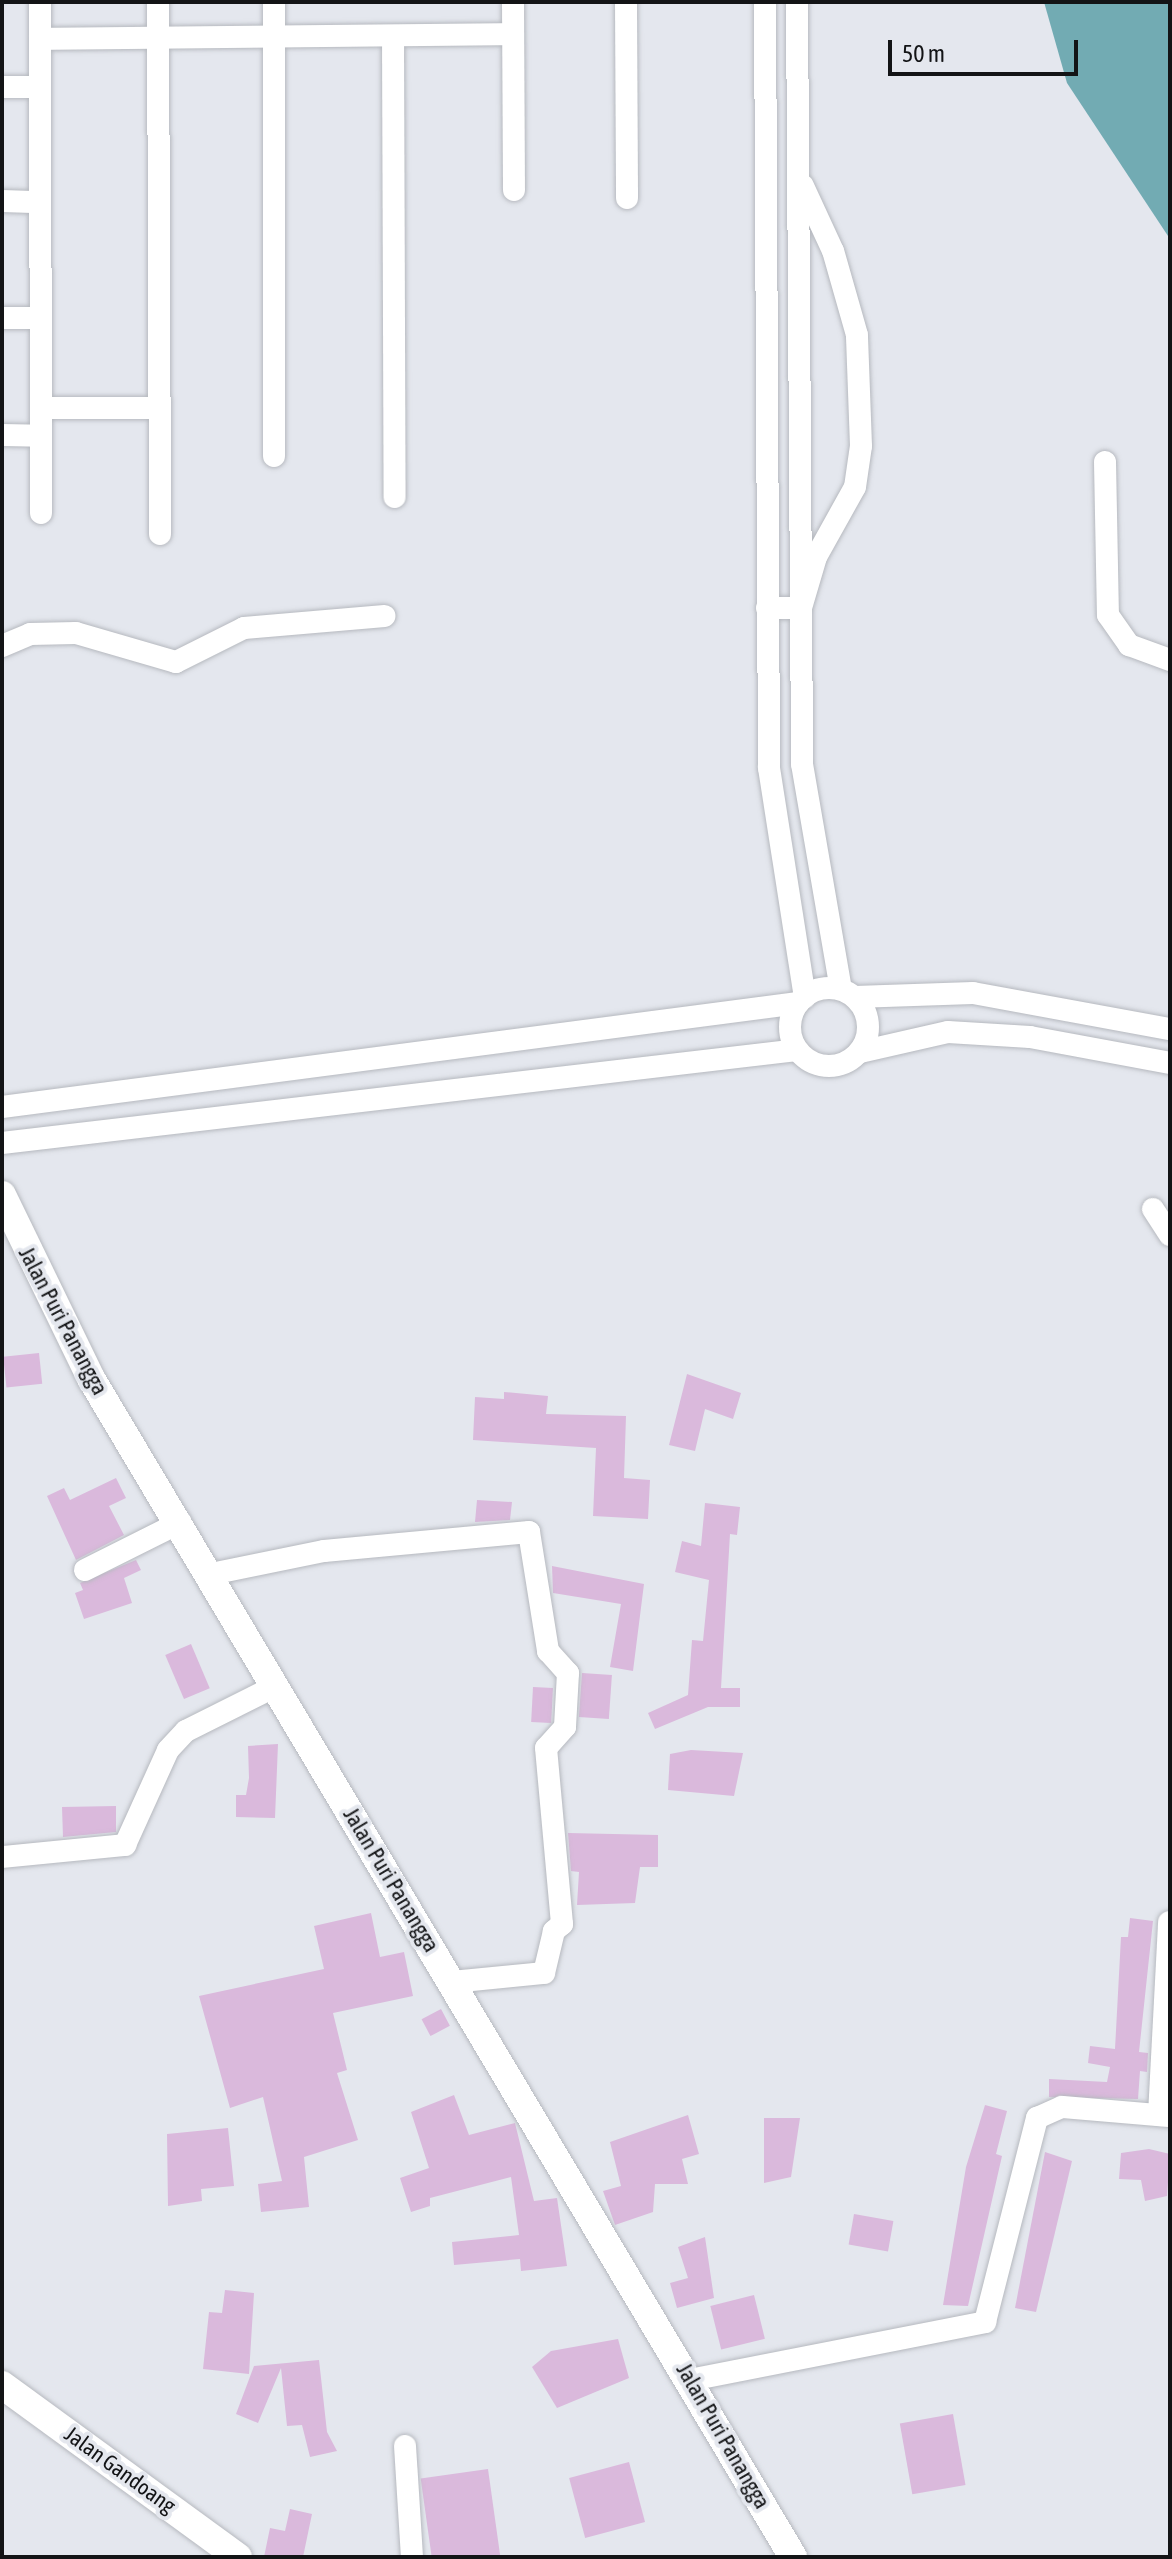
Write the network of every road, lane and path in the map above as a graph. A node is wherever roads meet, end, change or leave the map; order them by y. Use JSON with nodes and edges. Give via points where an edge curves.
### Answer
{"nodes":[{"id":1,"x":40,"y":2,"type":"edge"},
{"id":2,"x":158,"y":2,"type":"edge"},
{"id":3,"x":274,"y":2,"type":"edge"},
{"id":4,"x":513,"y":2,"type":"edge"},
{"id":5,"x":626,"y":2,"type":"edge"},
{"id":6,"x":765,"y":2,"type":"edge"},
{"id":7,"x":797,"y":2,"type":"edge"},
{"id":8,"x":513,"y":34,"type":"junction"},
{"id":9,"x":393,"y":36,"type":"junction"},
{"id":10,"x":274,"y":37,"type":"junction"},
{"id":11,"x":158,"y":38,"type":"junction"},
{"id":12,"x":40,"y":39,"type":"junction"},
{"id":13,"x":2,"y":87,"type":"edge"},
{"id":14,"x":40,"y":87,"type":"junction"},
{"id":15,"x":799,"y":177,"type":"junction"},
{"id":16,"x":514,"y":190,"type":"dead end"},
{"id":17,"x":627,"y":198,"type":"dead end"},
{"id":18,"x":2,"y":201,"type":"edge"},
{"id":19,"x":40,"y":202,"type":"junction"},
{"id":20,"x":2,"y":318,"type":"edge"},
{"id":21,"x":40,"y":318,"type":"junction"},
{"id":22,"x":41,"y":408,"type":"junction"},
{"id":23,"x":160,"y":408,"type":"junction"},
{"id":24,"x":2,"y":435,"type":"edge"},
{"id":25,"x":41,"y":436,"type":"junction"},
{"id":26,"x":274,"y":456,"type":"dead end"},
{"id":27,"x":1105,"y":462,"type":"dead end"},
{"id":28,"x":395,"y":497,"type":"dead end"},
{"id":29,"x":41,"y":513,"type":"dead end"},
{"id":30,"x":160,"y":534,"type":"dead end"},
{"id":31,"x":767,"y":608,"type":"junction"},
{"id":32,"x":801,"y":608,"type":"junction"},
{"id":33,"x":384,"y":616,"type":"dead end"},
{"id":34,"x":2,"y":646,"type":"edge"},
{"id":35,"x":1170,"y":660,"type":"edge"},
{"id":36,"x":848,"y":993,"type":"junction"},
{"id":37,"x":801,"y":1000,"type":"junction"},
{"id":38,"x":1170,"y":1029,"type":"edge"},
{"id":39,"x":797,"y":1050,"type":"junction"},
{"id":40,"x":860,"y":1052,"type":"junction"},
{"id":41,"x":1170,"y":1063,"type":"edge"},
{"id":42,"x":2,"y":1107,"type":"edge"},
{"id":43,"x":2,"y":1143,"type":"edge"},
{"id":44,"x":2,"y":1195,"type":"edge"},
{"id":45,"x":1153,"y":1209,"type":"dead end"},
{"id":46,"x":1170,"y":1235,"type":"edge"},
{"id":47,"x":181,"y":1522,"type":"junction"},
{"id":48,"x":85,"y":1570,"type":"dead end"},
{"id":49,"x":211,"y":1574,"type":"junction"},
{"id":50,"x":274,"y":1687,"type":"junction"},
{"id":51,"x":2,"y":1857,"type":"edge"},
{"id":52,"x":1169,"y":1922,"type":"edge"},
{"id":53,"x":452,"y":1982,"type":"junction"},
{"id":54,"x":1165,"y":2115,"type":"edge"},
{"id":55,"x":690,"y":2380,"type":"junction"},
{"id":56,"x":2,"y":2385,"type":"edge"},
{"id":57,"x":405,"y":2446,"type":"dead end"},
{"id":58,"x":238,"y":2557,"type":"edge"},
{"id":59,"x":412,"y":2557,"type":"edge"},
{"id":60,"x":793,"y":2557,"type":"edge"}],
"edges":[{"from":1,"to":12,"type":"street"},
{"from":2,"to":11,"type":"street"},
{"from":3,"to":10,"type":"street"},
{"from":4,"to":8,"type":"street"},
{"from":5,"to":17,"type":"street"},
{"from":6,"to":31,"type":"street"},
{"from":7,"to":15,"type":"street"},
{"from":8,"to":9,"type":"street"},
{"from":8,"to":16,"type":"street"},
{"from":9,"to":10,"type":"street"},
{"from":9,"to":28,"type":"street"},
{"from":10,"to":11,"type":"street"},
{"from":10,"to":26,"type":"street"},
{"from":11,"to":12,"type":"street"},
{"from":11,"to":23,"type":"street"},
{"from":12,"to":14,"type":"street"},
{"from":13,"to":14,"type":"street"},
{"from":14,"to":19,"type":"street"},
{"from":15,"to":32,"type":"street"},
{"from":15,"to":32,"type":"street","via":[[833,251],[854,322],[861,446],[855,487],[816,557]]},
{"from":18,"to":19,"type":"street"},
{"from":19,"to":21,"type":"street"},
{"from":20,"to":21,"type":"street"},
{"from":21,"to":22,"type":"street"},
{"from":22,"to":23,"type":"street"},
{"from":22,"to":25,"type":"street"},
{"from":23,"to":30,"type":"street"},
{"from":24,"to":25,"type":"street"},
{"from":25,"to":29,"type":"street"},
{"from":27,"to":35,"type":"street","via":[[1108,615],[1129,645]]},
{"from":31,"to":32,"type":"street"},
{"from":31,"to":37,"type":"street","via":[[769,768]]},
{"from":32,"to":36,"type":"street","via":[[802,764]]},
{"from":33,"to":34,"type":"street","via":[[244,628],[176,662],[76,633],[30,634]]},
{"from":36,"to":37,"type":"street"},
{"from":36,"to":38,"type":"street","via":[[973,993]]},
{"from":36,"to":40,"type":"street","via":[[869,1025]]},
{"from":37,"to":39,"type":"street","via":[[790,1034]]},
{"from":37,"to":42,"type":"street"},
{"from":39,"to":40,"type":"street","via":[[824,1066]]},
{"from":39,"to":43,"type":"street"},
{"from":40,"to":41,"type":"street","via":[[948,1032],[1030,1037]]},
{"from":44,"to":47,"type":"street","name":"Jalan Puri Panangga","via":[[57,1319]]},
{"from":45,"to":46,"type":"street"},
{"from":47,"to":48,"type":"street"},
{"from":47,"to":49,"type":"street","name":"Jalan Puri Panangga"},
{"from":49,"to":50,"type":"street","name":"Jalan Puri Panangga"},
{"from":49,"to":53,"type":"street","via":[[324,1551],[529,1532],[548,1651],[568,1673],[565,1727],[546,1748],[562,1924],[544,1973]]},
{"from":50,"to":51,"type":"street","via":[[186,1731],[168,1750],[125,1845]]},
{"from":50,"to":53,"type":"street","name":"Jalan Puri Panangga"},
{"from":52,"to":54,"type":"street"},
{"from":53,"to":55,"type":"street","name":"Jalan Puri Panangga"},
{"from":54,"to":55,"type":"street","via":[[1062,2107],[1037,2118],[985,2322]]},
{"from":55,"to":60,"type":"street","name":"Jalan Puri Panangga"},
{"from":56,"to":58,"type":"street","name":"Jalan Gandoang"},
{"from":57,"to":59,"type":"street"}]}
